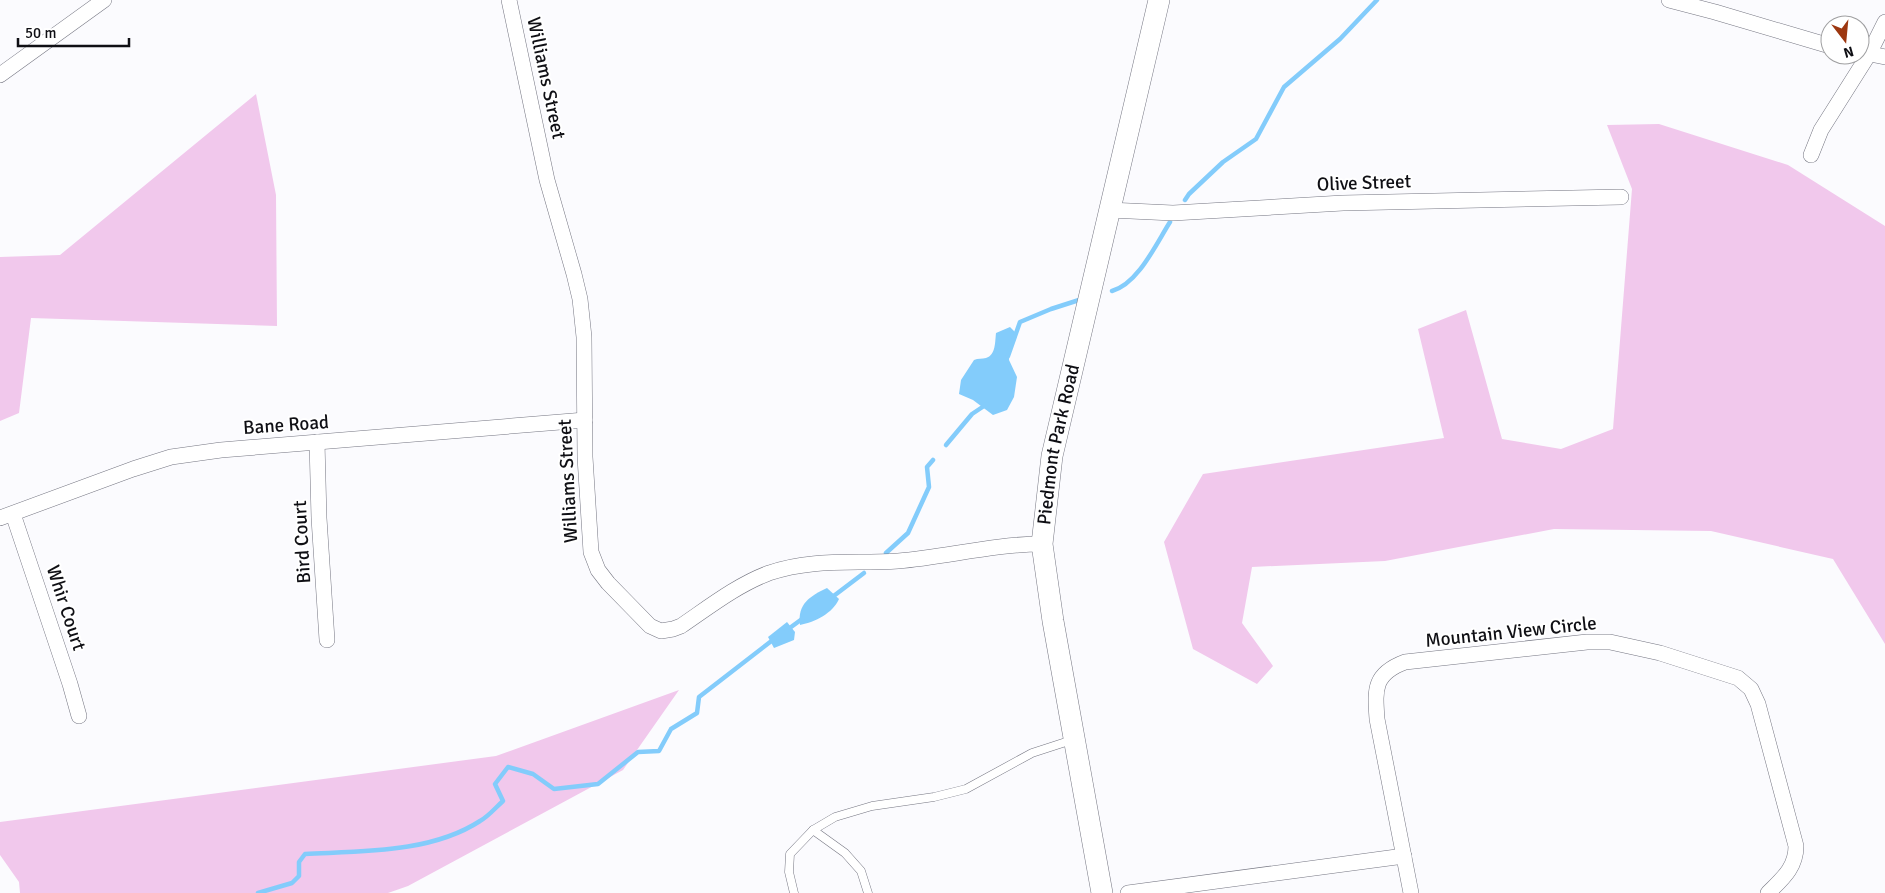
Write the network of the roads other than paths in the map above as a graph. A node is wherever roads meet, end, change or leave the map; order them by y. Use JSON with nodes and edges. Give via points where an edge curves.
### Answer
{"nodes":[{"id":1,"x":104,"y":0,"type":"edge"},
{"id":2,"x":509,"y":0,"type":"edge"},
{"id":3,"x":1159,"y":0,"type":"edge"},
{"id":4,"x":1669,"y":0,"type":"edge"},
{"id":5,"x":1885,"y":22,"type":"edge"},
{"id":6,"x":1820,"y":43,"type":"edge"},
{"id":7,"x":1870,"y":44,"type":"edge"},
{"id":8,"x":1870,"y":54,"type":"edge"},
{"id":9,"x":1885,"y":57,"type":"edge"},
{"id":10,"x":1857,"y":65,"type":"edge"},
{"id":11,"x":0,"y":75,"type":"edge"},
{"id":12,"x":1811,"y":155,"type":"dead end"},
{"id":13,"x":1621,"y":197,"type":"dead end"},
{"id":14,"x":1109,"y":210,"type":"junction"},
{"id":15,"x":585,"y":420,"type":"junction"},
{"id":16,"x":317,"y":442,"type":"junction"},
{"id":17,"x":7,"y":516,"type":"edge"},
{"id":18,"x":1042,"y":544,"type":"junction"},
{"id":19,"x":327,"y":640,"type":"dead end"},
{"id":20,"x":79,"y":716,"type":"dead end"},
{"id":21,"x":1074,"y":739,"type":"junction"},
{"id":22,"x":814,"y":830,"type":"junction"},
{"id":23,"x":1404,"y":856,"type":"junction"},
{"id":24,"x":794,"y":893,"type":"edge"},
{"id":25,"x":868,"y":893,"type":"edge"},
{"id":26,"x":1102,"y":893,"type":"edge"},
{"id":27,"x":1128,"y":893,"type":"edge"},
{"id":28,"x":1411,"y":893,"type":"edge"},
{"id":29,"x":1768,"y":893,"type":"edge"}],
"edges":[{"from":1,"to":11,"type":"street"},
{"from":2,"to":15,"type":"street","name":"Williams Street","via":[[547,180],[580,299]]},
{"from":3,"to":14,"type":"street","name":"Piedmont Park Road"},
{"from":4,"to":6,"type":"street"},
{"from":5,"to":7,"type":"street"},
{"from":8,"to":9,"type":"street"},
{"from":10,"to":12,"type":"street","via":[[1821,130]]},
{"from":13,"to":14,"type":"street","name":"Olive Street","via":[[1343,203],[1173,213]]},
{"from":14,"to":18,"type":"street","name":"Piedmont Park Road","via":[[1052,456]]},
{"from":15,"to":16,"type":"street","name":"Bane Road"},
{"from":15,"to":18,"type":"street","name":"Williams Street","via":[[584,457],[591,552],[598,570],[608,583],[655,629],[661,631],[673,629],[752,580],[801,564],[900,560],[1019,544]]},
{"from":16,"to":17,"type":"street","name":"Bane Road","via":[[171,457],[133,468]]},
{"from":16,"to":19,"type":"street","name":"Bird Court"},
{"from":17,"to":20,"type":"street","name":"Whir Court"},
{"from":18,"to":21,"type":"street","name":"Piedmont Park Road"},
{"from":21,"to":22,"type":"lane","via":[[1032,753],[966,789],[872,806],[835,817]]},
{"from":21,"to":26,"type":"street","name":"Piedmont Park Road"},
{"from":22,"to":24,"type":"lane","via":[[790,854],[789,872]]},
{"from":22,"to":25,"type":"lane","via":[[845,853],[860,871]]},
{"from":23,"to":27,"type":"street"},
{"from":23,"to":28,"type":"street","name":"Mountain View Circle"},
{"from":23,"to":29,"type":"street","name":"Mountain View Circle","via":[[1377,719],[1375,694],[1385,674],[1405,662],[1610,642],[1660,653],[1738,678],[1751,689],[1796,846],[1792,867]]}]}
